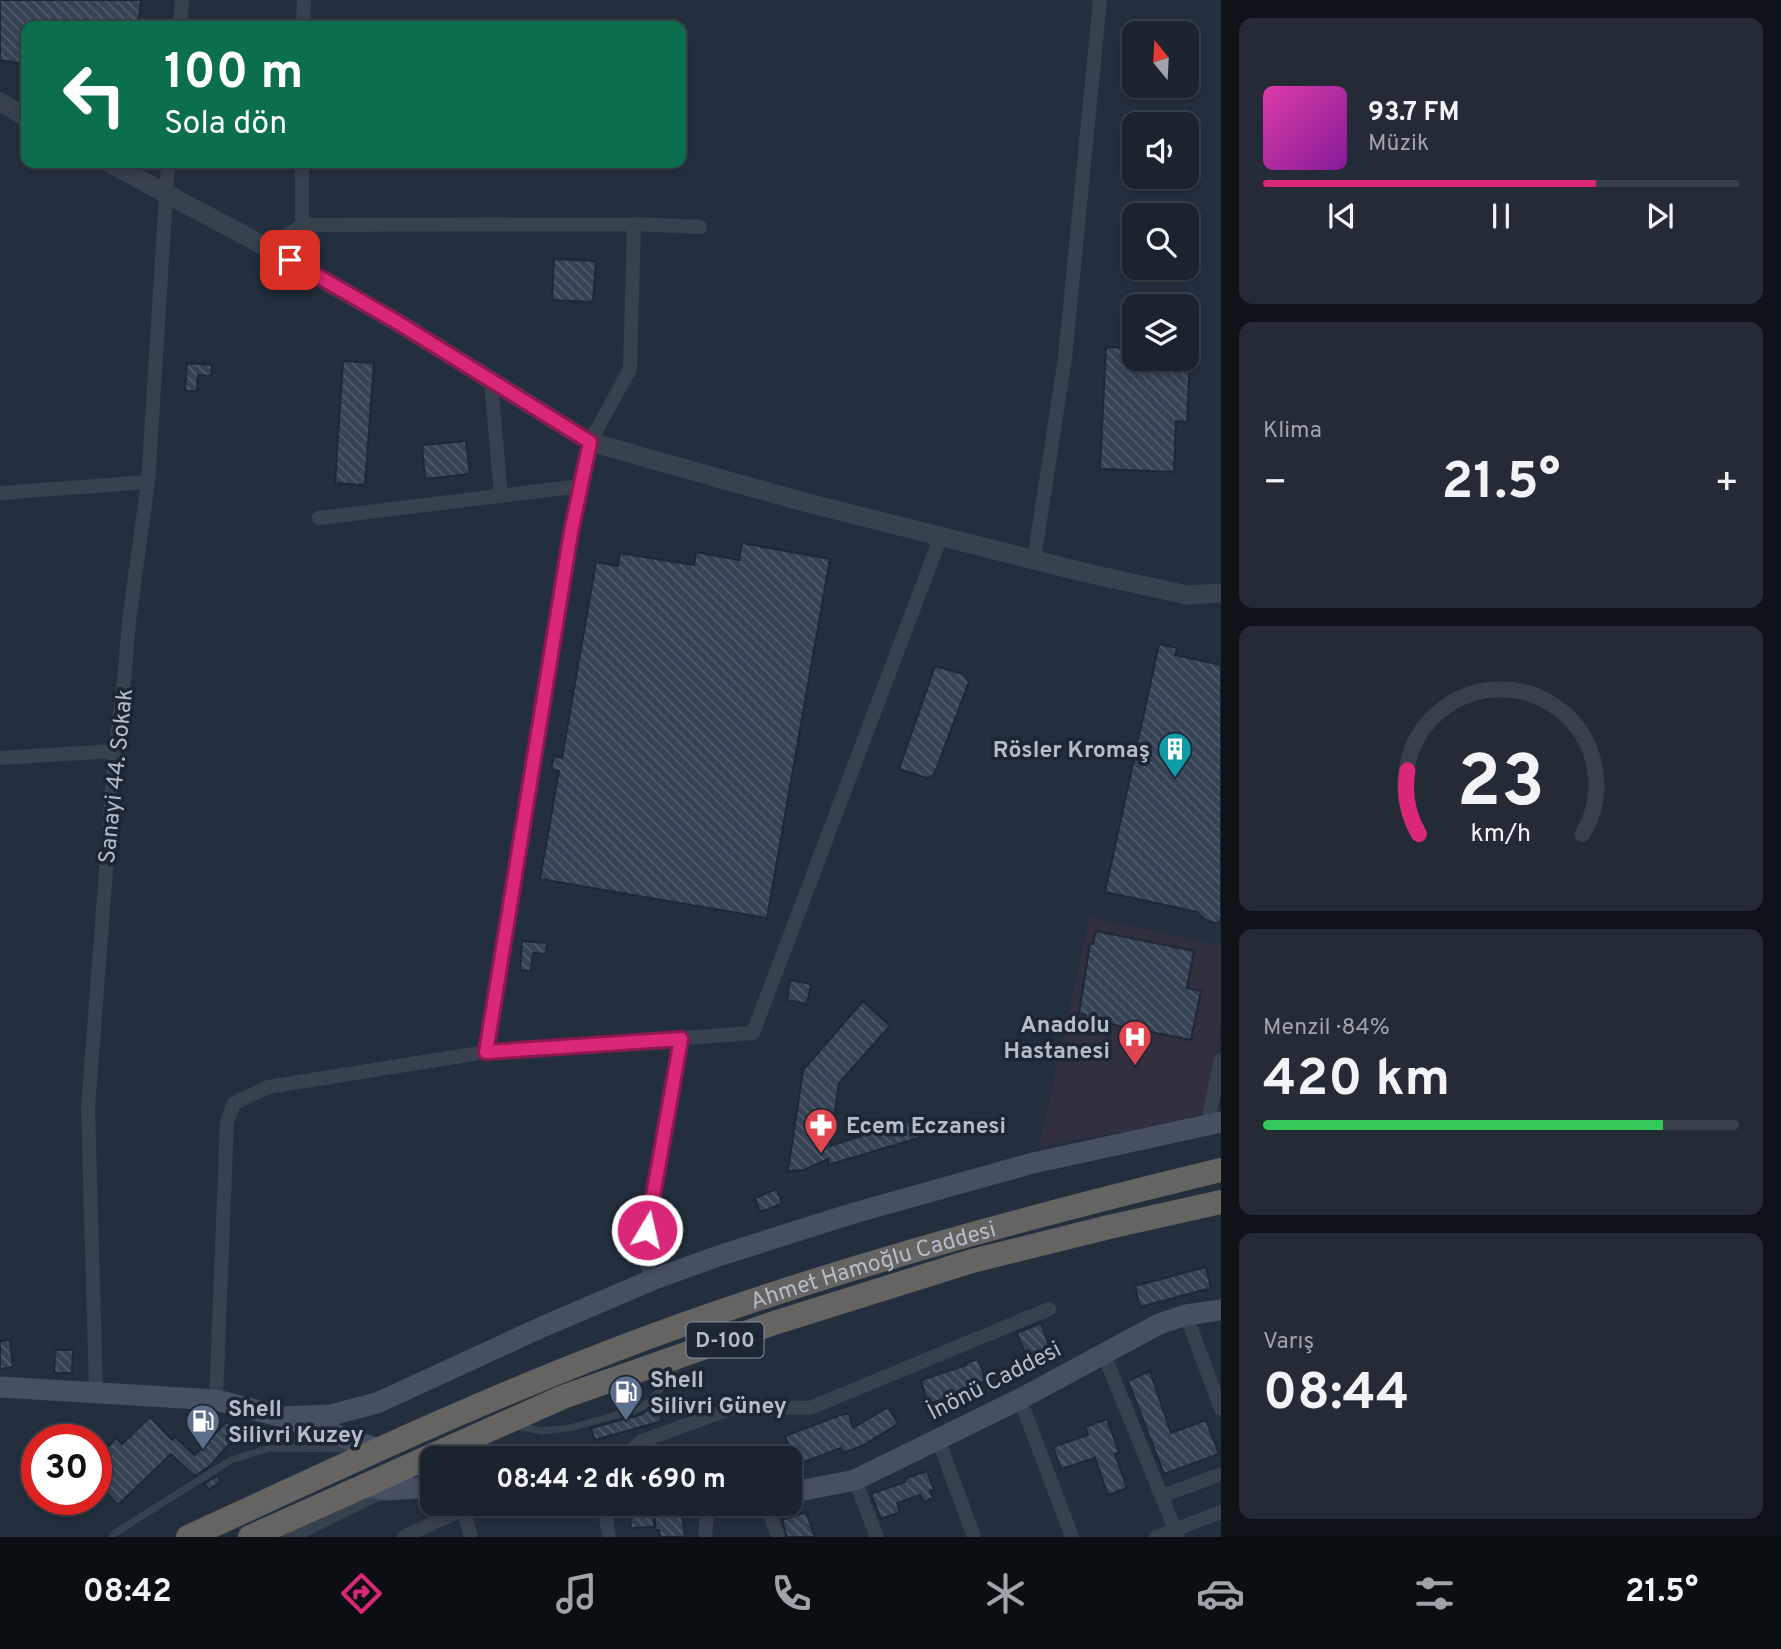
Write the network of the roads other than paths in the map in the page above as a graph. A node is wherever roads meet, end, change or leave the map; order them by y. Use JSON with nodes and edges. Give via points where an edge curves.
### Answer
{"nodes":[{"id":1,"x":182,"y":0,"type":"edge"},
{"id":2,"x":304,"y":0,"type":"edge"},
{"id":3,"x":1100,"y":0,"type":"edge"},
{"id":4,"x":180,"y":21,"type":"edge"},
{"id":5,"x":303,"y":21,"type":"edge"},
{"id":6,"x":0,"y":102,"type":"edge"},
{"id":7,"x":21,"y":114,"type":"edge"},
{"id":8,"x":118,"y":168,"type":"edge"},
{"id":9,"x":168,"y":168,"type":"edge"},
{"id":10,"x":302,"y":168,"type":"edge"},
{"id":11,"x":166,"y":194,"type":"junction"},
{"id":12,"x":634,"y":224,"type":"junction"},
{"id":13,"x":302,"y":225,"type":"junction"},
{"id":14,"x":700,"y":227,"type":"dead end"},
{"id":15,"x":268,"y":248,"type":"junction"},
{"id":16,"x":491,"y":382,"type":"junction"},
{"id":17,"x":590,"y":442,"type":"junction"},
{"id":18,"x":148,"y":482,"type":"junction"},
{"id":19,"x":581,"y":486,"type":"junction"},
{"id":20,"x":0,"y":494,"type":"edge"},
{"id":21,"x":501,"y":496,"type":"junction"},
{"id":22,"x":319,"y":518,"type":"dead end"},
{"id":23,"x":941,"y":536,"type":"junction"},
{"id":24,"x":1034,"y":560,"type":"junction"},
{"id":25,"x":1221,"y":593,"type":"edge"},
{"id":26,"x":115,"y":751,"type":"junction"},
{"id":27,"x":0,"y":758,"type":"edge"},
{"id":28,"x":681,"y":1039,"type":"junction"},
{"id":29,"x":486,"y":1052,"type":"junction"},
{"id":30,"x":1221,"y":1060,"type":"edge"},
{"id":31,"x":1214,"y":1124,"type":"edge"},
{"id":32,"x":1221,"y":1170,"type":"edge"},
{"id":33,"x":1221,"y":1202,"type":"edge"},
{"id":34,"x":652,"y":1280,"type":"junction"},
{"id":35,"x":1049,"y":1309,"type":"dead end"},
{"id":36,"x":1221,"y":1310,"type":"edge"},
{"id":37,"x":1186,"y":1315,"type":"junction"},
{"id":38,"x":1103,"y":1352,"type":"junction"},
{"id":39,"x":683,"y":1355,"type":"junction"},
{"id":40,"x":0,"y":1387,"type":"edge"},
{"id":41,"x":96,"y":1391,"type":"junction"},
{"id":42,"x":1020,"y":1399,"type":"junction"},
{"id":43,"x":216,"y":1400,"type":"junction"},
{"id":44,"x":1221,"y":1409,"type":"edge"},
{"id":45,"x":284,"y":1417,"type":"junction"},
{"id":46,"x":502,"y":1423,"type":"junction"},
{"id":47,"x":938,"y":1439,"type":"junction"},
{"id":48,"x":636,"y":1446,"type":"edge"},
{"id":49,"x":378,"y":1449,"type":"junction"},
{"id":50,"x":1221,"y":1474,"type":"edge"},
{"id":51,"x":855,"y":1480,"type":"junction"},
{"id":52,"x":360,"y":1486,"type":"junction"},
{"id":53,"x":420,"y":1488,"type":"edge"},
{"id":54,"x":387,"y":1490,"type":"junction"},
{"id":55,"x":802,"y":1490,"type":"edge"},
{"id":56,"x":1162,"y":1496,"type":"junction"},
{"id":57,"x":1221,"y":1512,"type":"edge"},
{"id":58,"x":449,"y":1516,"type":"edge"},
{"id":59,"x":470,"y":1516,"type":"edge"},
{"id":60,"x":606,"y":1516,"type":"edge"},
{"id":61,"x":707,"y":1516,"type":"edge"},
{"id":62,"x":771,"y":1516,"type":"edge"},
{"id":63,"x":1177,"y":1533,"type":"edge"},
{"id":64,"x":112,"y":1537,"type":"edge"},
{"id":65,"x":188,"y":1537,"type":"edge"},
{"id":66,"x":250,"y":1537,"type":"edge"},
{"id":67,"x":290,"y":1537,"type":"edge"},
{"id":68,"x":404,"y":1537,"type":"edge"},
{"id":69,"x":471,"y":1537,"type":"edge"},
{"id":70,"x":609,"y":1537,"type":"edge"},
{"id":71,"x":705,"y":1537,"type":"edge"},
{"id":72,"x":778,"y":1537,"type":"edge"},
{"id":73,"x":877,"y":1537,"type":"edge"},
{"id":74,"x":974,"y":1537,"type":"edge"},
{"id":75,"x":1072,"y":1537,"type":"edge"},
{"id":76,"x":1156,"y":1537,"type":"edge"}],
"edges":[{"from":1,"to":4,"type":"street"},
{"from":2,"to":5,"type":"street"},
{"from":3,"to":24,"type":"street","via":[[1065,358]]},
{"from":6,"to":7,"type":"street"},
{"from":8,"to":11,"type":"street"},
{"from":9,"to":11,"type":"street","name":"Sanayi 44. Sokak"},
{"from":10,"to":13,"type":"street"},
{"from":11,"to":15,"type":"street"},
{"from":11,"to":18,"type":"street","name":"Sanayi 44. Sokak"},
{"from":12,"to":13,"type":"street"},
{"from":12,"to":14,"type":"street"},
{"from":12,"to":17,"type":"street","via":[[630,369]]},
{"from":13,"to":15,"type":"street"},
{"from":15,"to":16,"type":"street"},
{"from":16,"to":17,"type":"street"},
{"from":16,"to":21,"type":"street"},
{"from":17,"to":19,"type":"street"},
{"from":17,"to":23,"type":"street"},
{"from":18,"to":20,"type":"street"},
{"from":18,"to":26,"type":"street","name":"Sanayi 44. Sokak"},
{"from":19,"to":21,"type":"street"},
{"from":19,"to":29,"type":"street"},
{"from":21,"to":22,"type":"street"},
{"from":23,"to":24,"type":"street"},
{"from":23,"to":28,"type":"street","via":[[753,1033]]},
{"from":24,"to":25,"type":"street","via":[[1187,594]]},
{"from":26,"to":27,"type":"street"},
{"from":26,"to":41,"type":"street","name":"Sanayi 44. Sokak","via":[[88,1108]]},
{"from":28,"to":29,"type":"street"},
{"from":28,"to":34,"type":"street","via":[[643,1254]]},
{"from":29,"to":43,"type":"street","via":[[268,1087],[234,1103],[227,1122]]},
{"from":30,"to":31,"type":"street"},
{"from":31,"to":34,"type":"main road","via":[[1033,1163],[879,1206]]},
{"from":32,"to":49,"type":"highway","name":"Ahmet Hamoğlu Caddesi","number":"D-100","via":[[961,1236],[748,1303],[613,1350]]},
{"from":33,"to":39,"type":"highway","name":"Ahmet Hamoğlu Caddesi","number":"D-100","via":[[972,1261]]},
{"from":34,"to":45,"type":"main road","via":[[377,1403],[331,1415]]},
{"from":35,"to":48,"type":"street","via":[[810,1408],[736,1407]]},
{"from":36,"to":37,"type":"main road","name":"İnönü Caddesi"},
{"from":37,"to":38,"type":"main road","name":"İnönü Caddesi"},
{"from":37,"to":44,"type":"street"},
{"from":38,"to":42,"type":"main road","name":"İnönü Caddesi"},
{"from":38,"to":56,"type":"street"},
{"from":39,"to":46,"type":"highway","name":"Ahmet Hamoğlu Caddesi","number":"D-100"},
{"from":39,"to":46,"type":"lane","via":[[666,1384],[638,1409],[542,1431]]},
{"from":40,"to":41,"type":"main road"},
{"from":41,"to":43,"type":"main road"},
{"from":42,"to":47,"type":"main road","name":"İnönü Caddesi"},
{"from":42,"to":75,"type":"street"},
{"from":43,"to":45,"type":"main road"},
{"from":45,"to":49,"type":"main road"},
{"from":46,"to":52,"type":"highway","name":"Ahmet Hamoğlu Caddesi","number":"D-100"},
{"from":47,"to":51,"type":"main road","name":"İnönü Caddesi"},
{"from":47,"to":74,"type":"street"},
{"from":49,"to":64,"type":"lane","via":[[270,1448],[231,1460]]},
{"from":49,"to":65,"type":"highway","name":"Ahmet Hamoğlu Caddesi","number":"D-100"},
{"from":50,"to":56,"type":"street"},
{"from":51,"to":55,"type":"main road","name":"İnönü Caddesi"},
{"from":51,"to":73,"type":"street"},
{"from":52,"to":54,"type":"main road"},
{"from":52,"to":66,"type":"highway","name":"Ahmet Hamoğlu Caddesi","number":"D-100"},
{"from":53,"to":54,"type":"main road"},
{"from":54,"to":67,"type":"street"},
{"from":56,"to":63,"type":"street"},
{"from":57,"to":63,"type":"street"},
{"from":58,"to":68,"type":"street"},
{"from":59,"to":69,"type":"street"},
{"from":60,"to":70,"type":"street"},
{"from":61,"to":71,"type":"street"},
{"from":62,"to":72,"type":"street"},
{"from":63,"to":76,"type":"street"}]}
